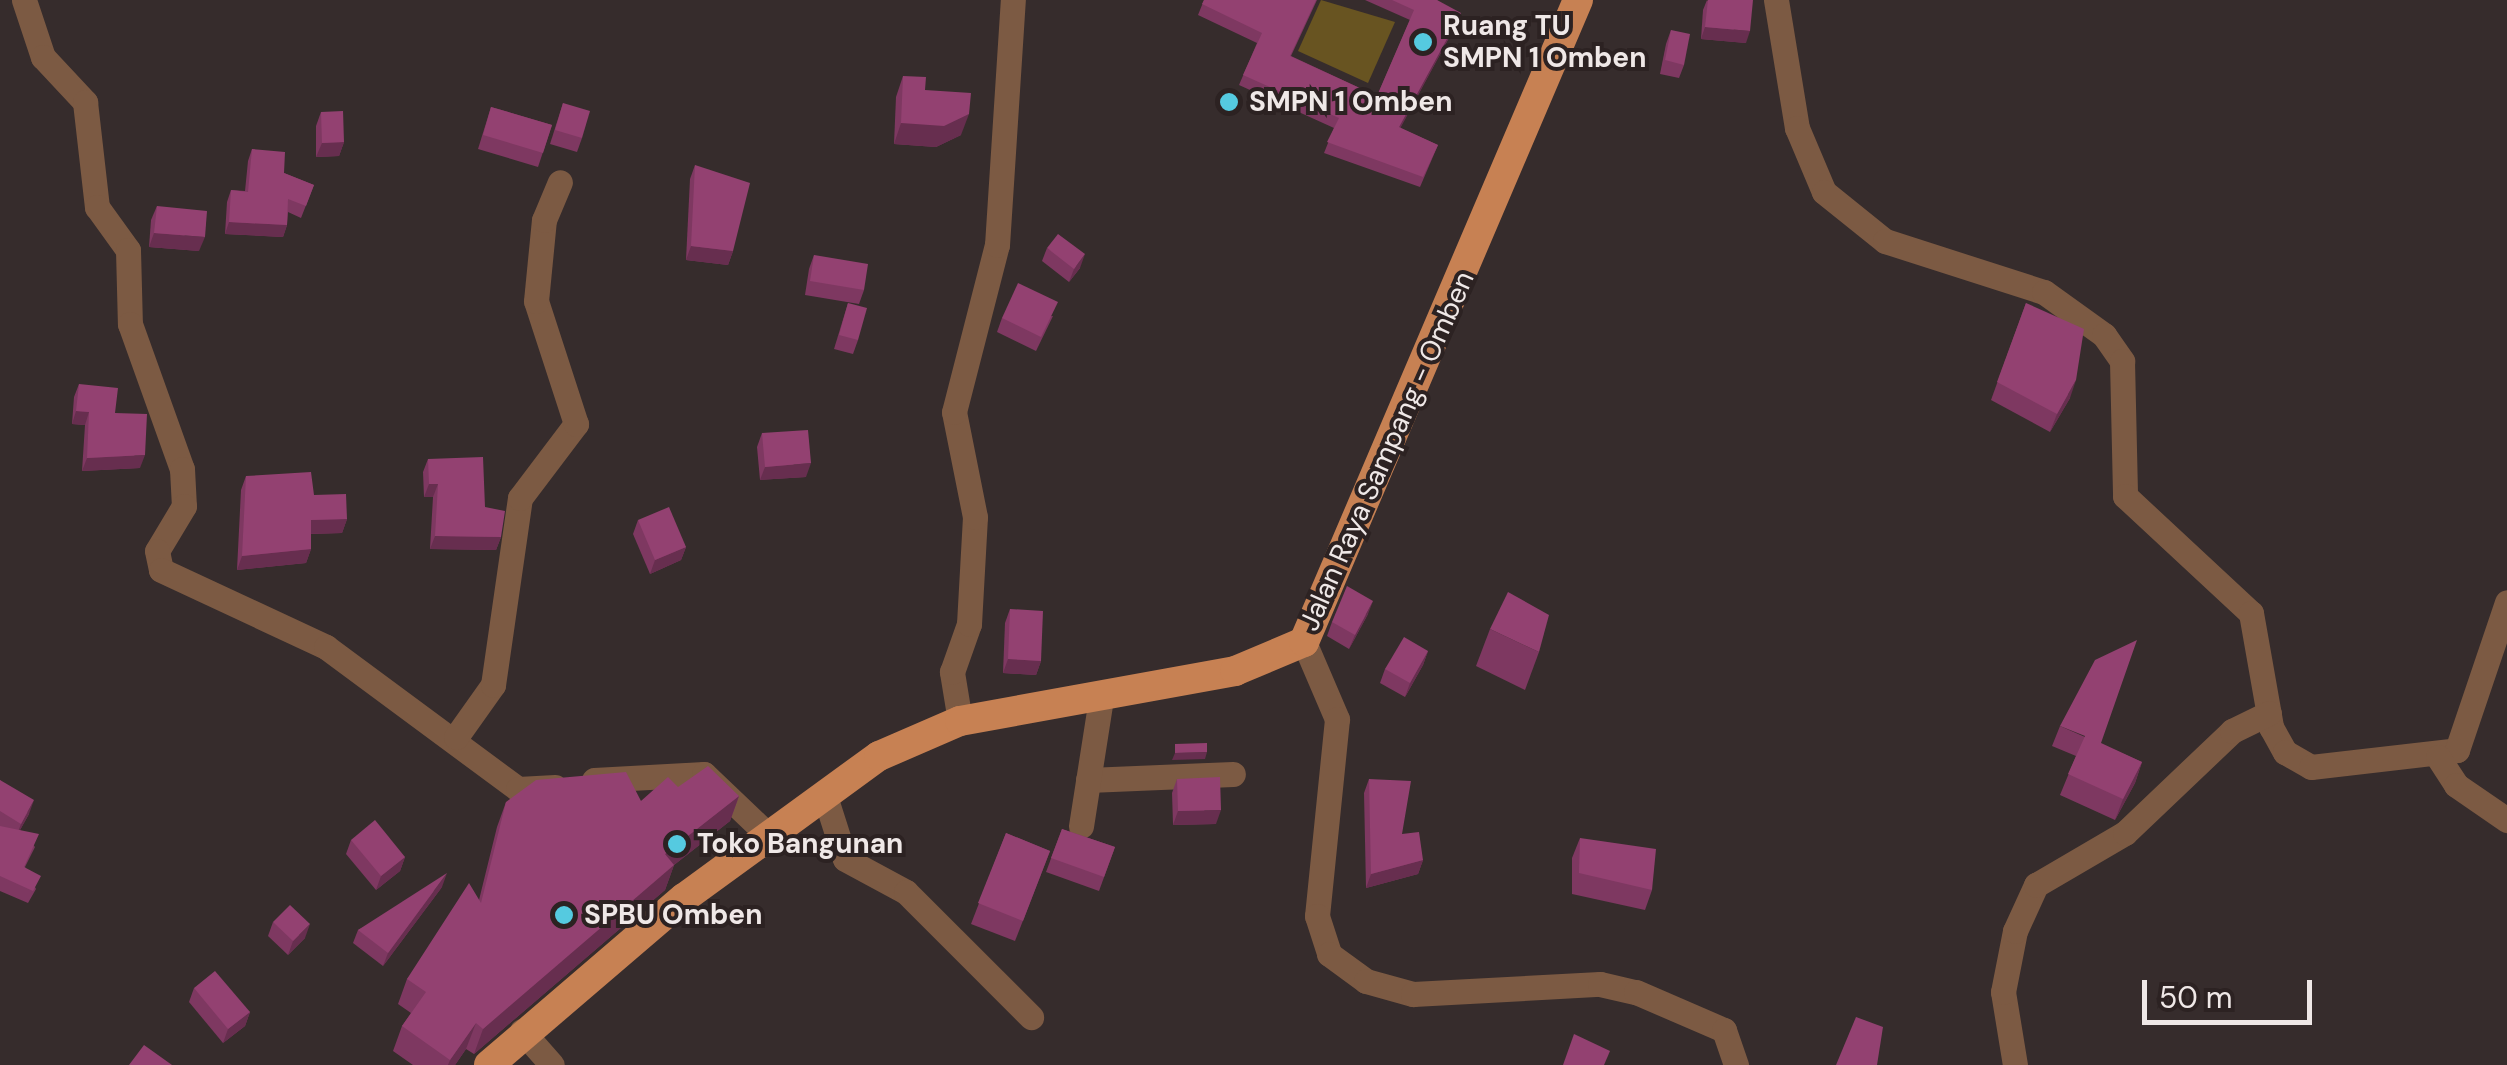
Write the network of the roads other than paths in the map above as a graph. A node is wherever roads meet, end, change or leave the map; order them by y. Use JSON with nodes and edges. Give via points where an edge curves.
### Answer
{"nodes":[{"id":1,"x":24,"y":0,"type":"edge"},
{"id":2,"x":1013,"y":0,"type":"edge"},
{"id":3,"x":1578,"y":0,"type":"edge"},
{"id":4,"x":1776,"y":0,"type":"edge"},
{"id":5,"x":560,"y":182,"type":"dead end"},
{"id":6,"x":2507,"y":602,"type":"edge"},
{"id":7,"x":1304,"y":642,"type":"junction"},
{"id":8,"x":1101,"y":698,"type":"junction"},
{"id":9,"x":2269,"y":714,"type":"junction"},
{"id":10,"x":960,"y":721,"type":"junction"},
{"id":11,"x":456,"y":737,"type":"junction"},
{"id":12,"x":2438,"y":758,"type":"junction"},
{"id":13,"x":1233,"y":774,"type":"dead end"},
{"id":14,"x":1088,"y":780,"type":"junction"},
{"id":15,"x":824,"y":794,"type":"junction"},
{"id":16,"x":2507,"y":820,"type":"edge"},
{"id":17,"x":1081,"y":826,"type":"dead end"},
{"id":18,"x":768,"y":835,"type":"junction"},
{"id":19,"x":1031,"y":1017,"type":"dead end"},
{"id":20,"x":522,"y":1031,"type":"junction"},
{"id":21,"x":488,"y":1065,"type":"edge"},
{"id":22,"x":552,"y":1065,"type":"edge"},
{"id":23,"x":1736,"y":1065,"type":"edge"},
{"id":24,"x":2014,"y":1065,"type":"edge"}],
"edges":[{"from":1,"to":11,"type":"street","via":[[43,57],[85,102],[97,207],[128,250],[130,324],[182,469],[184,506],[157,552],[161,570],[326,647]]},
{"from":2,"to":10,"type":"street","via":[[997,245],[954,412],[975,516],[969,624],[952,672]]},
{"from":3,"to":7,"type":"main road","name":"Jalan Raya Sampang - Omben"},
{"from":4,"to":9,"type":"street","via":[[1797,128],[1824,192],[1885,241],[2044,292],[2104,335],[2122,361],[2125,496],[2250,613]]},
{"from":5,"to":11,"type":"street","via":[[544,220],[536,301],[576,424],[520,498],[493,685]]},
{"from":6,"to":12,"type":"street","via":[[2461,745]]},
{"from":7,"to":8,"type":"main road","name":"Jalan Raya Sampang - Omben","via":[[1235,672]]},
{"from":7,"to":23,"type":"street","via":[[1337,719],[1317,916],[1329,954],[1366,981],[1413,994],[1600,984],[1636,992],[1724,1030]]},
{"from":8,"to":10,"type":"main road","name":"Jalan Raya Sampang - Omben"},
{"from":8,"to":14,"type":"street"},
{"from":9,"to":12,"type":"street","via":[[2285,752],[2311,767],[2366,755]]},
{"from":9,"to":24,"type":"street","via":[[2232,732],[2126,834],[2036,885],[2015,931],[2004,992]]},
{"from":10,"to":15,"type":"main road","name":"Jalan Raya Sampang - Omben","via":[[879,756]]},
{"from":11,"to":18,"type":"street","via":[[518,789],[704,774]]},
{"from":12,"to":16,"type":"street","via":[[2456,785]]},
{"from":13,"to":14,"type":"street"},
{"from":14,"to":17,"type":"street"},
{"from":15,"to":18,"type":"main road","name":"Jalan Raya Sampang - Omben"},
{"from":15,"to":19,"type":"street","via":[[845,859],[906,892]]},
{"from":18,"to":20,"type":"main road","name":"Jalan Raya Sampang - Omben"},
{"from":20,"to":21,"type":"main road","name":"Jalan Raya Sampang - Omben"},
{"from":20,"to":22,"type":"street"}]}
